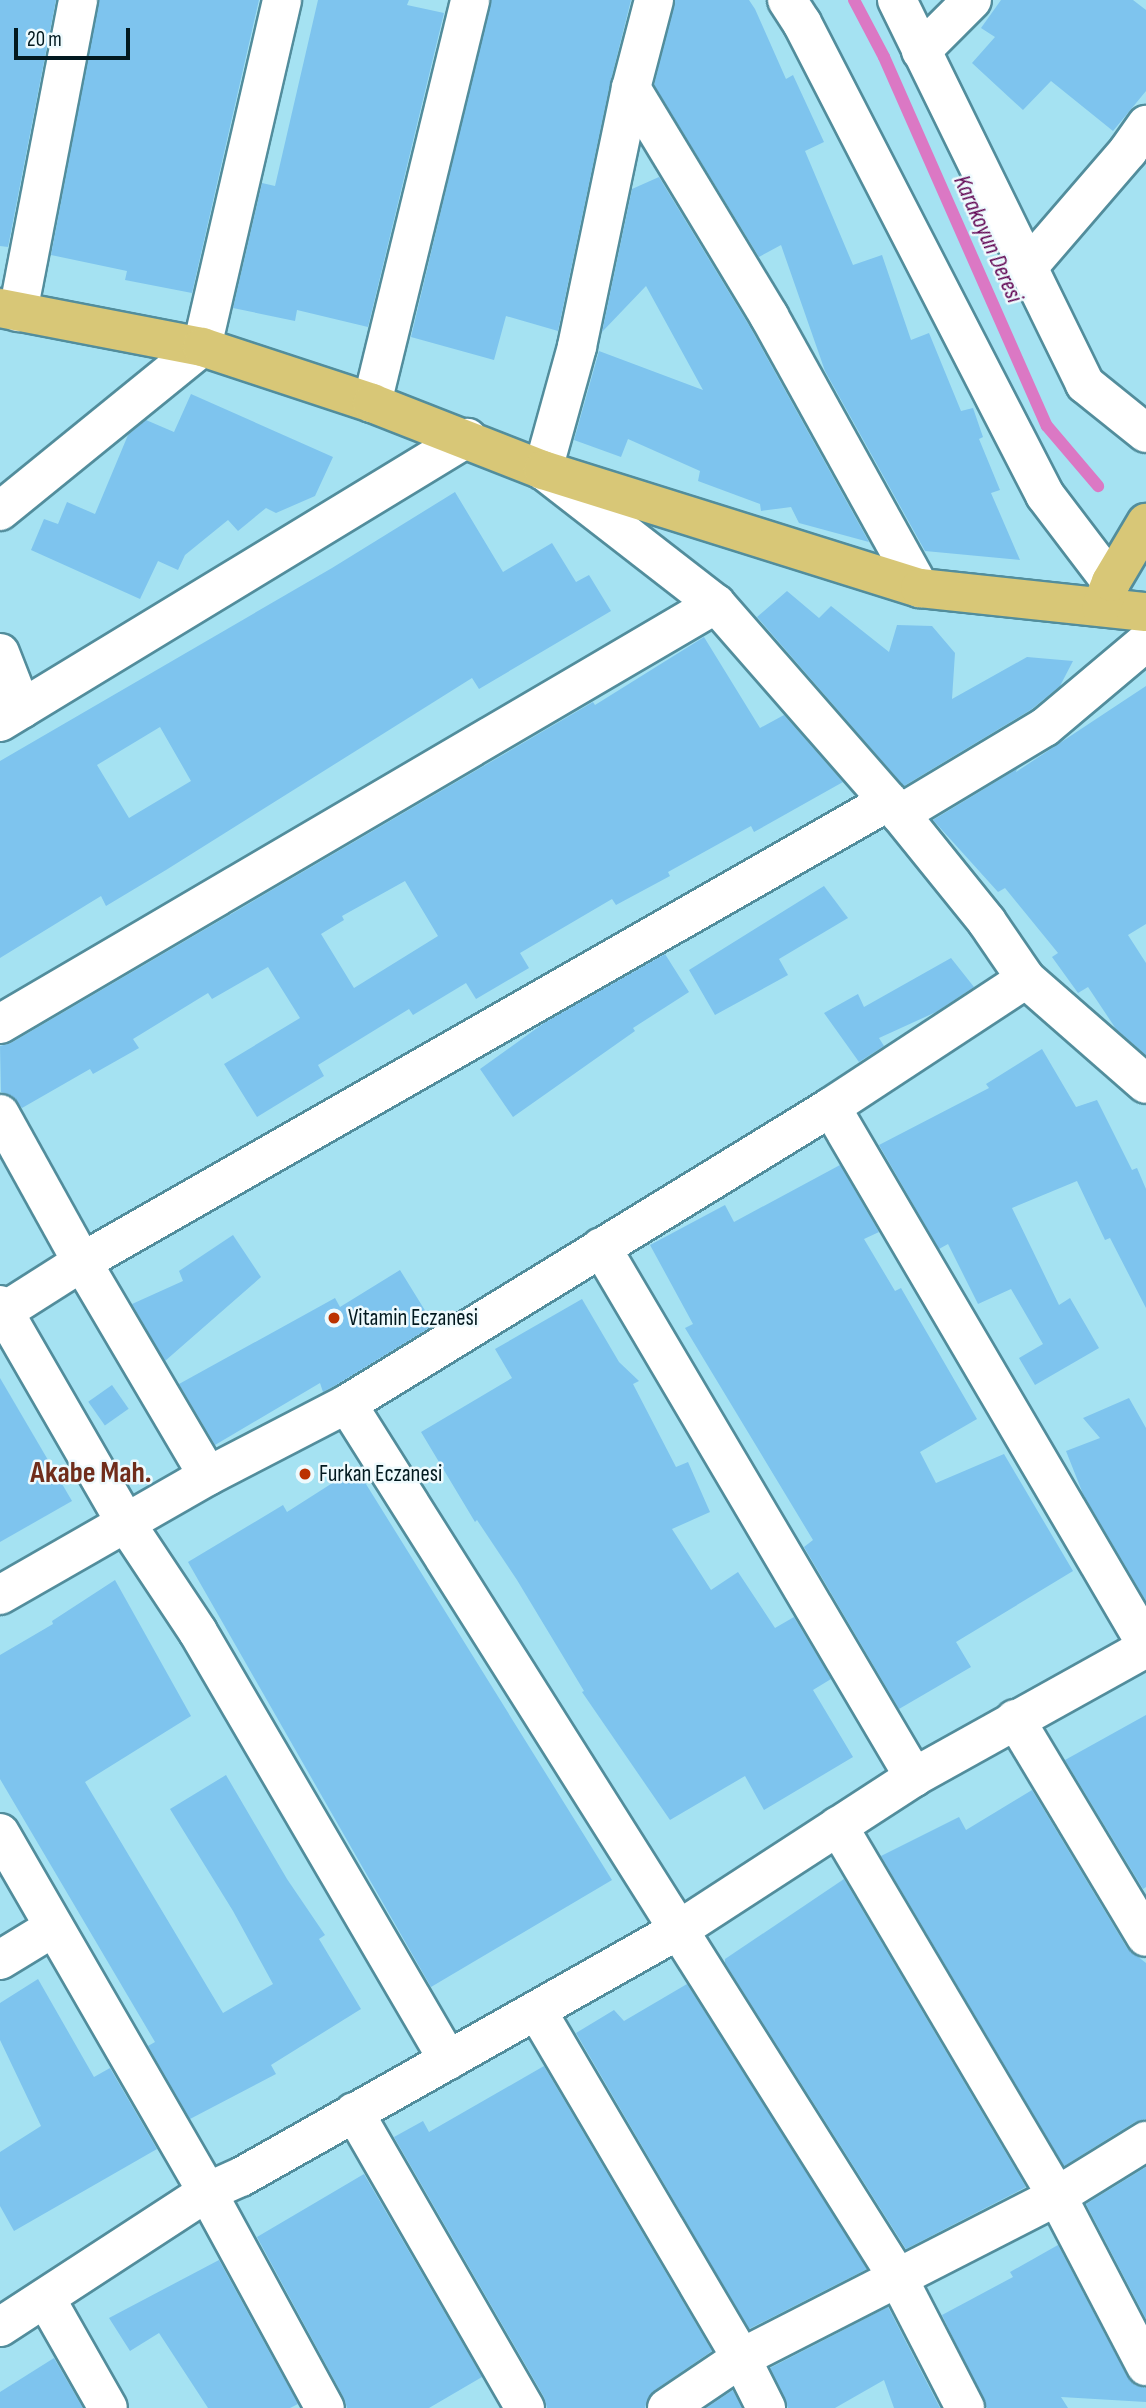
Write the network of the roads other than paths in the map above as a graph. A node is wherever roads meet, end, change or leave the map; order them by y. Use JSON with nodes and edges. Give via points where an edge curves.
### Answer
{"nodes":[{"id":1,"x":78,"y":0,"type":"edge"},
{"id":2,"x":282,"y":0,"type":"edge"},
{"id":3,"x":470,"y":0,"type":"edge"},
{"id":4,"x":654,"y":0,"type":"edge"},
{"id":5,"x":787,"y":0,"type":"edge"},
{"id":6,"x":897,"y":0,"type":"edge"},
{"id":7,"x":972,"y":0,"type":"edge"},
{"id":8,"x":921,"y":51,"type":"junction"},
{"id":9,"x":631,"y":88,"type":"junction"},
{"id":10,"x":1146,"y":125,"type":"edge"},
{"id":11,"x":1028,"y":267,"type":"junction"},
{"id":12,"x":9,"y":310,"type":"edge"},
{"id":13,"x":202,"y":346,"type":"junction"},
{"id":14,"x":372,"y":403,"type":"junction"},
{"id":15,"x":1146,"y":433,"type":"edge"},
{"id":16,"x":467,"y":438,"type":"junction"},
{"id":17,"x":542,"y":470,"type":"junction"},
{"id":18,"x":0,"y":511,"type":"edge"},
{"id":19,"x":1146,"y":523,"type":"edge"},
{"id":20,"x":920,"y":588,"type":"junction"},
{"id":21,"x":1106,"y":594,"type":"junction"},
{"id":22,"x":716,"y":604,"type":"junction"},
{"id":23,"x":1146,"y":612,"type":"edge"},
{"id":24,"x":1146,"y":642,"type":"edge"},
{"id":25,"x":0,"y":653,"type":"edge"},
{"id":26,"x":11,"y":716,"type":"edge"},
{"id":27,"x":894,"y":808,"type":"junction"},
{"id":28,"x":1026,"y":979,"type":"junction"},
{"id":29,"x":0,"y":1024,"type":"edge"},
{"id":30,"x":1145,"y":1081,"type":"edge"},
{"id":31,"x":831,"y":1107,"type":"junction"},
{"id":32,"x":0,"y":1114,"type":"edge"},
{"id":33,"x":601,"y":1247,"type":"junction"},
{"id":34,"x":82,"y":1262,"type":"junction"},
{"id":35,"x":1,"y":1311,"type":"edge"},
{"id":36,"x":347,"y":1404,"type":"junction"},
{"id":37,"x":208,"y":1476,"type":"junction"},
{"id":38,"x":127,"y":1525,"type":"junction"},
{"id":39,"x":0,"y":1595,"type":"edge"},
{"id":40,"x":1146,"y":1646,"type":"edge"},
{"id":41,"x":1015,"y":1719,"type":"junction"},
{"id":42,"x":914,"y":1777,"type":"junction"},
{"id":43,"x":838,"y":1826,"type":"junction"},
{"id":44,"x":0,"y":1833,"type":"edge"},
{"id":45,"x":54,"y":1927,"type":"junction"},
{"id":46,"x":680,"y":1929,"type":"junction"},
{"id":47,"x":1146,"y":1937,"type":"edge"},
{"id":48,"x":0,"y":1960,"type":"edge"},
{"id":49,"x":537,"y":2011,"type":"junction"},
{"id":50,"x":448,"y":2060,"type":"junction"},
{"id":51,"x":354,"y":2112,"type":"junction"},
{"id":52,"x":1146,"y":2141,"type":"edge"},
{"id":53,"x":207,"y":2192,"type":"junction"},
{"id":54,"x":1057,"y":2196,"type":"junction"},
{"id":55,"x":898,"y":2278,"type":"junction"},
{"id":56,"x":46,"y":2299,"type":"junction"},
{"id":57,"x":0,"y":2327,"type":"edge"},
{"id":58,"x":741,"y":2358,"type":"junction"},
{"id":59,"x":1146,"y":2366,"type":"edge"},
{"id":60,"x":108,"y":2408,"type":"edge"},
{"id":61,"x":325,"y":2408,"type":"edge"},
{"id":62,"x":525,"y":2408,"type":"edge"},
{"id":63,"x":667,"y":2408,"type":"edge"},
{"id":64,"x":766,"y":2408,"type":"edge"},
{"id":65,"x":965,"y":2408,"type":"edge"}],
"edges":[{"from":1,"to":12,"type":"street"},
{"from":2,"to":13,"type":"street"},
{"from":3,"to":14,"type":"street"},
{"from":4,"to":9,"type":"street"},
{"from":5,"to":21,"type":"street","via":[[1045,495]]},
{"from":6,"to":8,"type":"street"},
{"from":7,"to":8,"type":"street"},
{"from":8,"to":11,"type":"street"},
{"from":9,"to":17,"type":"street","via":[[577,347]]},
{"from":9,"to":20,"type":"street","via":[[769,316]]},
{"from":10,"to":11,"type":"street"},
{"from":11,"to":15,"type":"street","via":[[1086,384]]},
{"from":12,"to":13,"type":"main road"},
{"from":13,"to":14,"type":"main road"},
{"from":13,"to":18,"type":"street"},
{"from":14,"to":16,"type":"main road"},
{"from":16,"to":17,"type":"main road"},
{"from":16,"to":26,"type":"street"},
{"from":17,"to":20,"type":"main road"},
{"from":17,"to":22,"type":"street"},
{"from":19,"to":21,"type":"main road"},
{"from":20,"to":21,"type":"main road"},
{"from":21,"to":23,"type":"main road"},
{"from":22,"to":27,"type":"street"},
{"from":22,"to":29,"type":"street"},
{"from":24,"to":27,"type":"street","via":[[1045,727]]},
{"from":25,"to":26,"type":"street"},
{"from":27,"to":28,"type":"street","via":[[988,922]]},
{"from":27,"to":34,"type":"street"},
{"from":28,"to":30,"type":"street"},
{"from":28,"to":31,"type":"street"},
{"from":31,"to":33,"type":"street"},
{"from":31,"to":40,"type":"street"},
{"from":32,"to":34,"type":"street"},
{"from":33,"to":36,"type":"street"},
{"from":33,"to":42,"type":"street"},
{"from":34,"to":35,"type":"street"},
{"from":34,"to":37,"type":"street"},
{"from":35,"to":38,"type":"street"},
{"from":36,"to":37,"type":"street"},
{"from":36,"to":46,"type":"street"},
{"from":37,"to":38,"type":"street"},
{"from":38,"to":39,"type":"street"},
{"from":38,"to":50,"type":"street","via":[[198,1632]]},
{"from":40,"to":41,"type":"street"},
{"from":41,"to":42,"type":"street"},
{"from":41,"to":47,"type":"street"},
{"from":42,"to":43,"type":"street"},
{"from":43,"to":46,"type":"street"},
{"from":43,"to":54,"type":"street"},
{"from":44,"to":45,"type":"street"},
{"from":45,"to":48,"type":"street"},
{"from":45,"to":53,"type":"street"},
{"from":46,"to":49,"type":"street"},
{"from":46,"to":55,"type":"street"},
{"from":49,"to":50,"type":"street"},
{"from":49,"to":58,"type":"street"},
{"from":50,"to":51,"type":"street"},
{"from":51,"to":53,"type":"street"},
{"from":51,"to":62,"type":"street"},
{"from":52,"to":54,"type":"street"},
{"from":53,"to":56,"type":"street"},
{"from":53,"to":61,"type":"street"},
{"from":54,"to":55,"type":"street"},
{"from":54,"to":59,"type":"street"},
{"from":55,"to":58,"type":"street"},
{"from":55,"to":65,"type":"street"},
{"from":56,"to":57,"type":"street"},
{"from":56,"to":60,"type":"street"},
{"from":58,"to":63,"type":"street"},
{"from":58,"to":64,"type":"street"}]}
